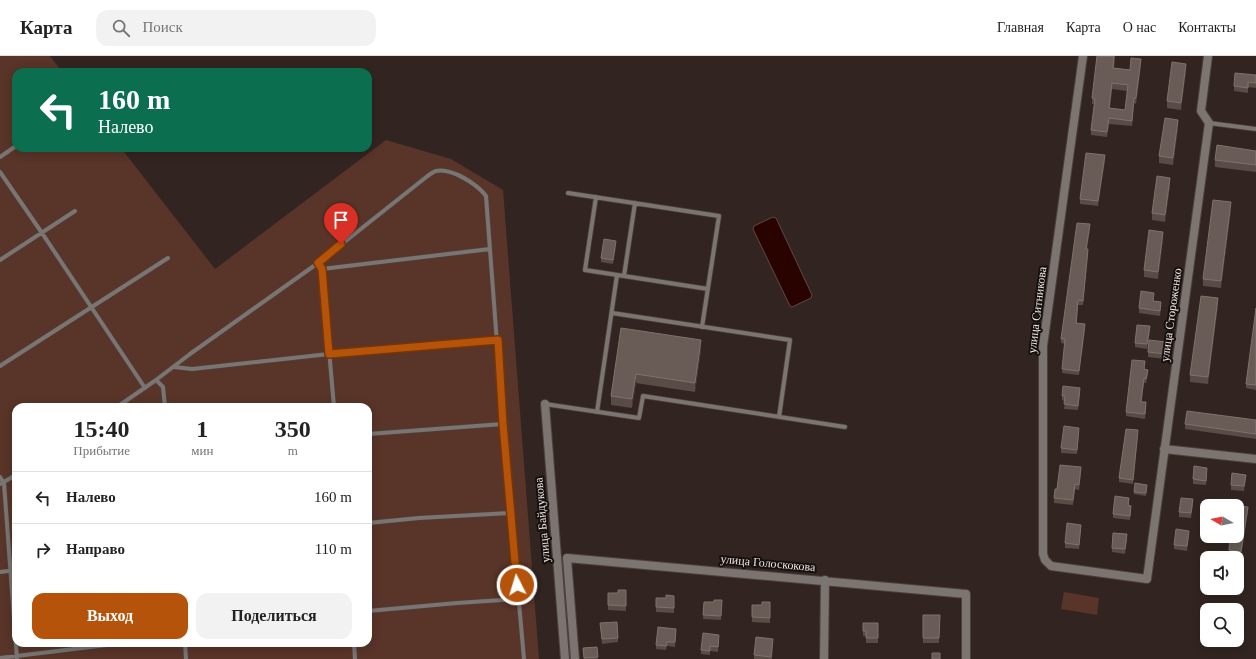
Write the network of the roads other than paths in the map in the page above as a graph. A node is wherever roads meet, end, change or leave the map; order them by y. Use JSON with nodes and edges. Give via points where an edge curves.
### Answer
{"nodes":[{"id":1,"x":1083,"y":56,"type":"edge"},
{"id":2,"x":1208,"y":56,"type":"edge"},
{"id":3,"x":1209,"y":123,"type":"junction"},
{"id":4,"x":1256,"y":129,"type":"edge"},
{"id":5,"x":12,"y":149,"type":"edge"},
{"id":6,"x":0,"y":157,"type":"edge"},
{"id":7,"x":0,"y":172,"type":"edge"},
{"id":8,"x":568,"y":193,"type":"dead end"},
{"id":9,"x":596,"y":197,"type":"junction"},
{"id":10,"x":635,"y":203,"type":"junction"},
{"id":11,"x":75,"y":211,"type":"dead end"},
{"id":12,"x":42,"y":233,"type":"junction"},
{"id":13,"x":490,"y":249,"type":"junction"},
{"id":14,"x":168,"y":258,"type":"dead end"},
{"id":15,"x":0,"y":260,"type":"edge"},
{"id":16,"x":318,"y":263,"type":"junction"},
{"id":17,"x":322,"y":269,"type":"junction"},
{"id":18,"x":617,"y":275,"type":"junction"},
{"id":19,"x":624,"y":276,"type":"junction"},
{"id":20,"x":708,"y":289,"type":"junction"},
{"id":21,"x":92,"y":307,"type":"junction"},
{"id":22,"x":612,"y":313,"type":"junction"},
{"id":23,"x":702,"y":326,"type":"junction"},
{"id":24,"x":498,"y":340,"type":"junction"},
{"id":25,"x":329,"y":354,"type":"junction"},
{"id":26,"x":0,"y":366,"type":"edge"},
{"id":27,"x":174,"y":367,"type":"junction"},
{"id":28,"x":156,"y":380,"type":"junction"},
{"id":29,"x":145,"y":388,"type":"junction"},
{"id":30,"x":123,"y":403,"type":"edge"},
{"id":31,"x":165,"y":403,"type":"edge"},
{"id":32,"x":334,"y":403,"type":"edge"},
{"id":33,"x":545,"y":404,"type":"joint"},
{"id":34,"x":597,"y":412,"type":"junction"},
{"id":35,"x":779,"y":417,"type":"junction"},
{"id":36,"x":503,"y":424,"type":"junction"},
{"id":37,"x":845,"y":427,"type":"dead end"},
{"id":38,"x":372,"y":434,"type":"edge"},
{"id":39,"x":1164,"y":449,"type":"junction"},
{"id":40,"x":1256,"y":459,"type":"edge"},
{"id":41,"x":0,"y":477,"type":"edge"},
{"id":42,"x":12,"y":478,"type":"edge"},
{"id":43,"x":2,"y":484,"type":"edge"},
{"id":44,"x":511,"y":513,"type":"junction"},
{"id":45,"x":372,"y":522,"type":"edge"},
{"id":46,"x":567,"y":558,"type":"joint"},
{"id":47,"x":10,"y":571,"type":"junction"},
{"id":48,"x":0,"y":572,"type":"edge"},
{"id":49,"x":1147,"y":579,"type":"joint"},
{"id":50,"x":825,"y":580,"type":"junction"},
{"id":51,"x":12,"y":596,"type":"edge"},
{"id":52,"x":518,"y":599,"type":"junction"},
{"id":53,"x":372,"y":611,"type":"edge"},
{"id":54,"x":16,"y":647,"type":"edge"},
{"id":55,"x":95,"y":647,"type":"edge"},
{"id":56,"x":185,"y":647,"type":"edge"},
{"id":57,"x":354,"y":647,"type":"edge"},
{"id":58,"x":0,"y":658,"type":"edge"},
{"id":59,"x":17,"y":658,"type":"edge"},
{"id":60,"x":186,"y":659,"type":"edge"},
{"id":61,"x":355,"y":659,"type":"edge"},
{"id":62,"x":524,"y":659,"type":"edge"},
{"id":63,"x":565,"y":659,"type":"edge"},
{"id":64,"x":575,"y":659,"type":"edge"},
{"id":65,"x":824,"y":659,"type":"edge"},
{"id":66,"x":966,"y":659,"type":"edge"}],
"edges":[{"from":1,"to":49,"type":"street","name":"улица Ситникова","via":[[1043,346],[1043,554],[1050,566]]},
{"from":2,"to":3,"type":"street","via":[[1201,111]]},
{"from":3,"to":4,"type":"lane"},
{"from":3,"to":39,"type":"street","name":"улица Стороженко"},
{"from":5,"to":6,"type":"lane"},
{"from":7,"to":12,"type":"lane"},
{"from":8,"to":9,"type":"lane"},
{"from":9,"to":10,"type":"lane"},
{"from":9,"to":18,"type":"lane","via":[[585,270]]},
{"from":10,"to":19,"type":"lane"},
{"from":10,"to":20,"type":"lane","via":[[719,216]]},
{"from":11,"to":12,"type":"lane"},
{"from":12,"to":15,"type":"lane"},
{"from":12,"to":21,"type":"lane"},
{"from":13,"to":16,"type":"lane","via":[[486,196],[481,189],[452,172],[436,172]]},
{"from":13,"to":17,"type":"lane"},
{"from":13,"to":24,"type":"lane"},
{"from":14,"to":21,"type":"lane"},
{"from":16,"to":17,"type":"lane"},
{"from":16,"to":27,"type":"lane"},
{"from":17,"to":25,"type":"lane"},
{"from":18,"to":19,"type":"lane"},
{"from":18,"to":22,"type":"lane"},
{"from":19,"to":20,"type":"lane"},
{"from":20,"to":23,"type":"lane"},
{"from":21,"to":26,"type":"lane"},
{"from":21,"to":29,"type":"lane"},
{"from":22,"to":23,"type":"lane"},
{"from":22,"to":34,"type":"lane"},
{"from":23,"to":35,"type":"lane","via":[[790,340]]},
{"from":24,"to":25,"type":"lane"},
{"from":24,"to":36,"type":"lane"},
{"from":25,"to":27,"type":"lane","via":[[192,369]]},
{"from":25,"to":32,"type":"lane"},
{"from":27,"to":28,"type":"lane"},
{"from":28,"to":29,"type":"lane"},
{"from":28,"to":31,"type":"lane","via":[[163,387]]},
{"from":29,"to":30,"type":"lane"},
{"from":33,"to":34,"type":"lane"},
{"from":33,"to":63,"type":"street","name":"улица Байдукова"},
{"from":34,"to":35,"type":"lane","via":[[639,418],[643,396]]},
{"from":35,"to":37,"type":"lane"},
{"from":36,"to":38,"type":"lane"},
{"from":36,"to":44,"type":"lane"},
{"from":39,"to":40,"type":"street"},
{"from":39,"to":49,"type":"street","name":"улица Стороженко"},
{"from":41,"to":43,"type":"lane"},
{"from":42,"to":43,"type":"lane"},
{"from":43,"to":47,"type":"lane"},
{"from":44,"to":45,"type":"lane"},
{"from":44,"to":52,"type":"lane"},
{"from":46,"to":50,"type":"street","name":"улица Голоскокова"},
{"from":46,"to":64,"type":"street","name":"улица Байдукова"},
{"from":47,"to":48,"type":"lane"},
{"from":47,"to":51,"type":"lane"},
{"from":50,"to":65,"type":"street"},
{"from":50,"to":66,"type":"street","name":"улица Голоскокова","via":[[966,594]]},
{"from":52,"to":53,"type":"lane"},
{"from":52,"to":62,"type":"lane"},
{"from":54,"to":59,"type":"lane"},
{"from":55,"to":59,"type":"lane"},
{"from":56,"to":60,"type":"lane"},
{"from":57,"to":61,"type":"lane"},
{"from":58,"to":59,"type":"lane"}]}
